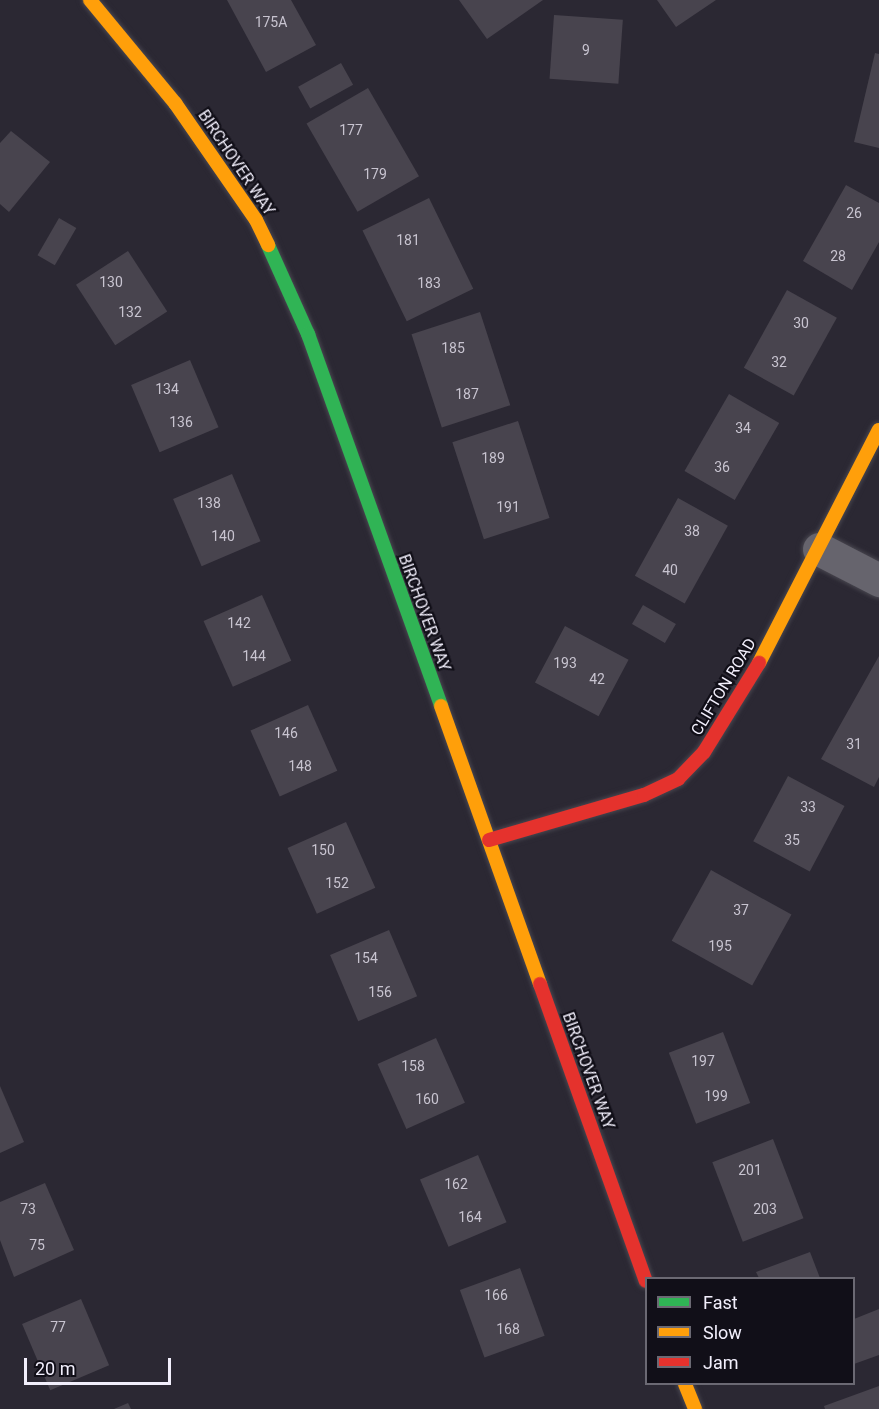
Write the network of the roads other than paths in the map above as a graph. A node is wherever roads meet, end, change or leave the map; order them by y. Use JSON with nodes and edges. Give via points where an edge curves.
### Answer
{"nodes":[{"id":1,"x":90,"y":0,"type":"edge"},
{"id":2,"x":879,"y":430,"type":"edge"},
{"id":3,"x":819,"y":549,"type":"junction"},
{"id":4,"x":879,"y":580,"type":"edge"},
{"id":5,"x":489,"y":840,"type":"junction"},
{"id":6,"x":645,"y":1278,"type":"edge"},
{"id":7,"x":686,"y":1385,"type":"edge"},
{"id":8,"x":695,"y":1409,"type":"edge"}],
"edges":[{"from":1,"to":5,"type":"street","name":"BIRCHOVER WAY","via":[[175,103],[217,162],[256,220],[281,271],[308,334]]},
{"from":2,"to":3,"type":"street","name":"CLIFTON ROAD"},
{"from":3,"to":4,"type":"street"},
{"from":3,"to":5,"type":"street","name":"CLIFTON ROAD","via":[[746,689],[704,752],[678,779],[644,795]]},
{"from":5,"to":6,"type":"street","name":"BIRCHOVER WAY"},
{"from":7,"to":8,"type":"street"}]}
